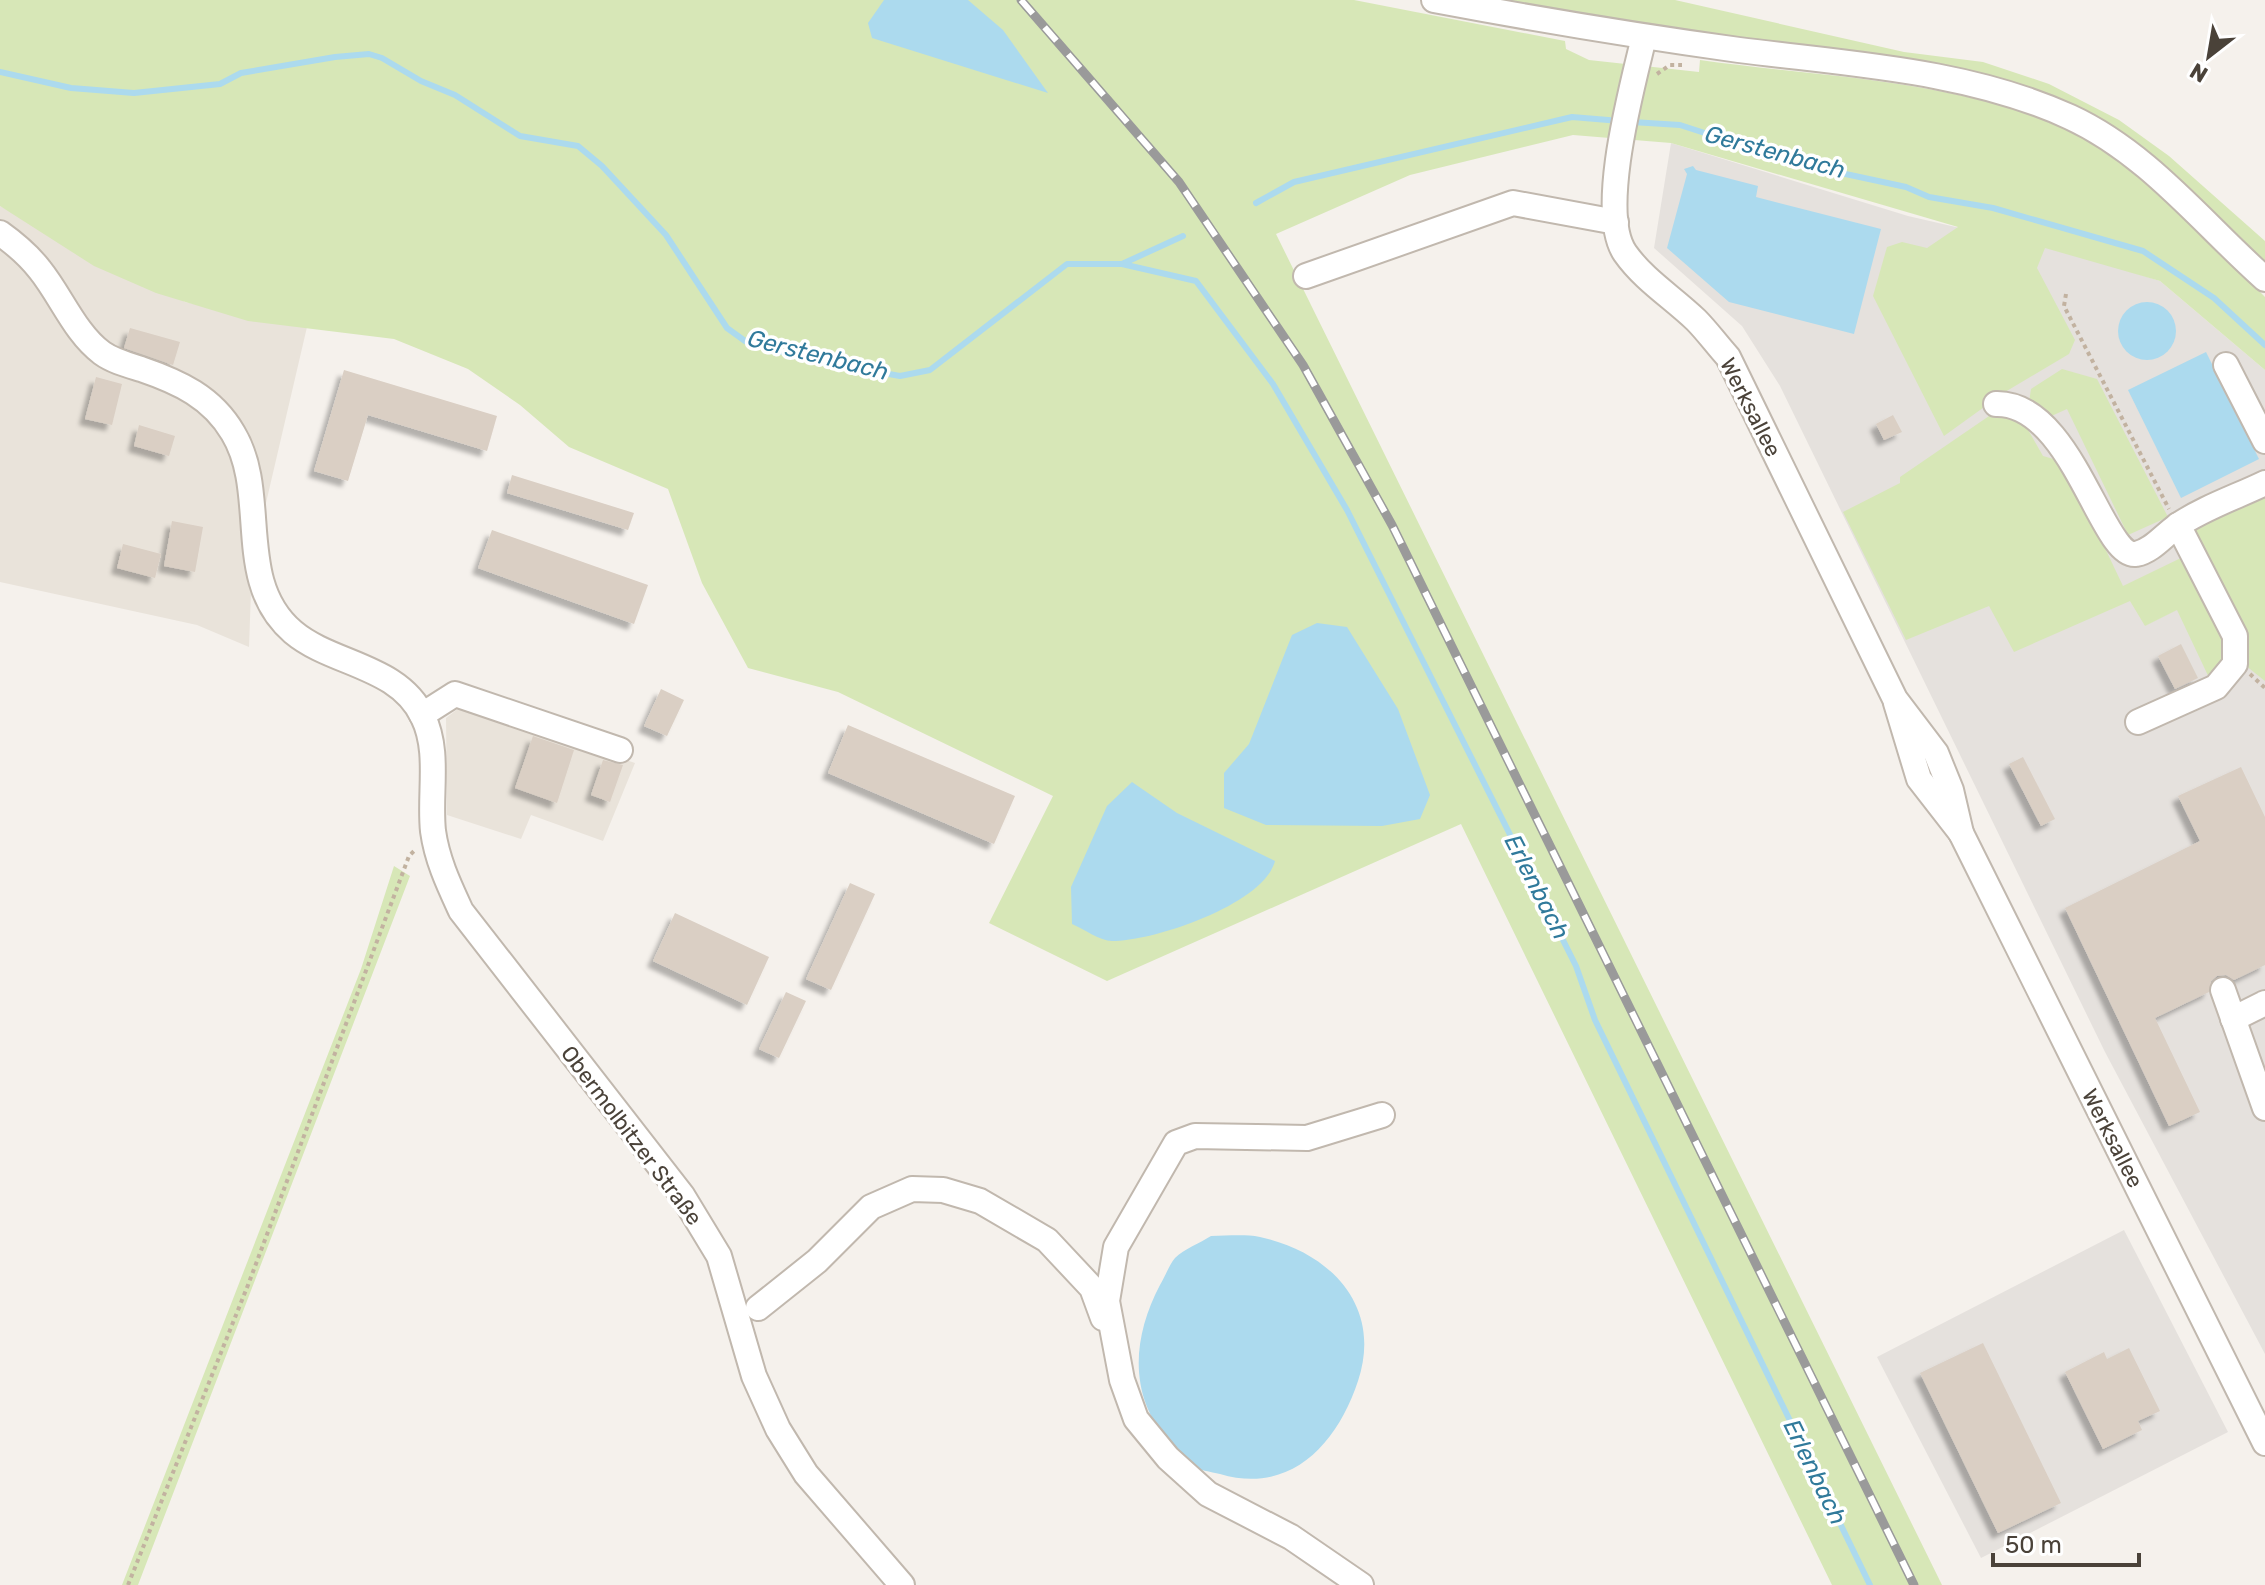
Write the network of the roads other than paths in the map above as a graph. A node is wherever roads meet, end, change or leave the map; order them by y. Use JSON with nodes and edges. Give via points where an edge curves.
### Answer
{"nodes":[{"id":1,"x":1434,"y":0,"type":"edge"},
{"id":2,"x":1644,"y":37,"type":"junction"},
{"id":3,"x":1616,"y":222,"type":"junction"},
{"id":4,"x":0,"y":233,"type":"edge"},
{"id":5,"x":1306,"y":276,"type":"dead end"},
{"id":6,"x":2265,"y":279,"type":"edge"},
{"id":7,"x":2226,"y":365,"type":"dead end"},
{"id":8,"x":1996,"y":404,"type":"dead end"},
{"id":9,"x":2265,"y":441,"type":"edge"},
{"id":10,"x":2265,"y":483,"type":"edge"},
{"id":11,"x":2178,"y":525,"type":"junction"},
{"id":12,"x":422,"y":715,"type":"junction"},
{"id":13,"x":2138,"y":722,"type":"dead end"},
{"id":14,"x":620,"y":750,"type":"dead end"},
{"id":15,"x":2223,"y":990,"type":"dead end"},
{"id":16,"x":2265,"y":1003,"type":"edge"},
{"id":17,"x":2233,"y":1019,"type":"junction"},
{"id":18,"x":2265,"y":1108,"type":"edge"},
{"id":19,"x":1382,"y":1115,"type":"dead end"},
{"id":20,"x":758,"y":1308,"type":"dead end"},
{"id":21,"x":1112,"y":1339,"type":"junction"},
{"id":22,"x":2264,"y":1438,"type":"edge"},
{"id":23,"x":902,"y":1585,"type":"edge"},
{"id":24,"x":1361,"y":1585,"type":"edge"}],
"edges":[{"from":1,"to":2,"type":"street"},
{"from":2,"to":3,"type":"street","name":"Werksallee","via":[[1641,88],[1619,153]]},
{"from":2,"to":6,"type":"street","via":[[1953,81],[2071,117],[2161,179]]},
{"from":3,"to":5,"type":"street","via":[[1513,203]]},
{"from":3,"to":22,"type":"street","name":"Werksallee","via":[[1622,249],[1634,264],[1728,357],[1895,699],[1936,753],[1961,833]]},
{"from":4,"to":12,"type":"street","name":"Obermolbitzer Straße","via":[[39,269],[102,353],[184,386],[224,418],[245,467],[257,570],[272,606],[293,632],[369,669],[403,691]]},
{"from":7,"to":9,"type":"street"},
{"from":8,"to":11,"type":"street","via":[[2026,412],[2057,441],[2073,461],[2110,536],[2126,552],[2146,549]]},
{"from":10,"to":11,"type":"street"},
{"from":11,"to":13,"type":"street","via":[[2235,636],[2235,664],[2216,687]]},
{"from":12,"to":14,"type":"street","via":[[455,694]]},
{"from":12,"to":23,"type":"street","name":"Obermolbitzer Straße","via":[[431,749],[433,831],[441,867],[461,911],[682,1195],[719,1256],[754,1376],[778,1429],[806,1474]]},
{"from":15,"to":17,"type":"street"},
{"from":16,"to":17,"type":"street"},
{"from":17,"to":18,"type":"street"},
{"from":19,"to":21,"type":"street","via":[[1307,1138],[1195,1136],[1176,1143],[1116,1247],[1107,1301]]},
{"from":20,"to":21,"type":"street","via":[[817,1261],[871,1207],[912,1189],[943,1190],[1001,1211],[1047,1240],[1092,1288]]},
{"from":21,"to":24,"type":"street","via":[[1136,1419],[1168,1458],[1208,1494],[1291,1537]]}]}
